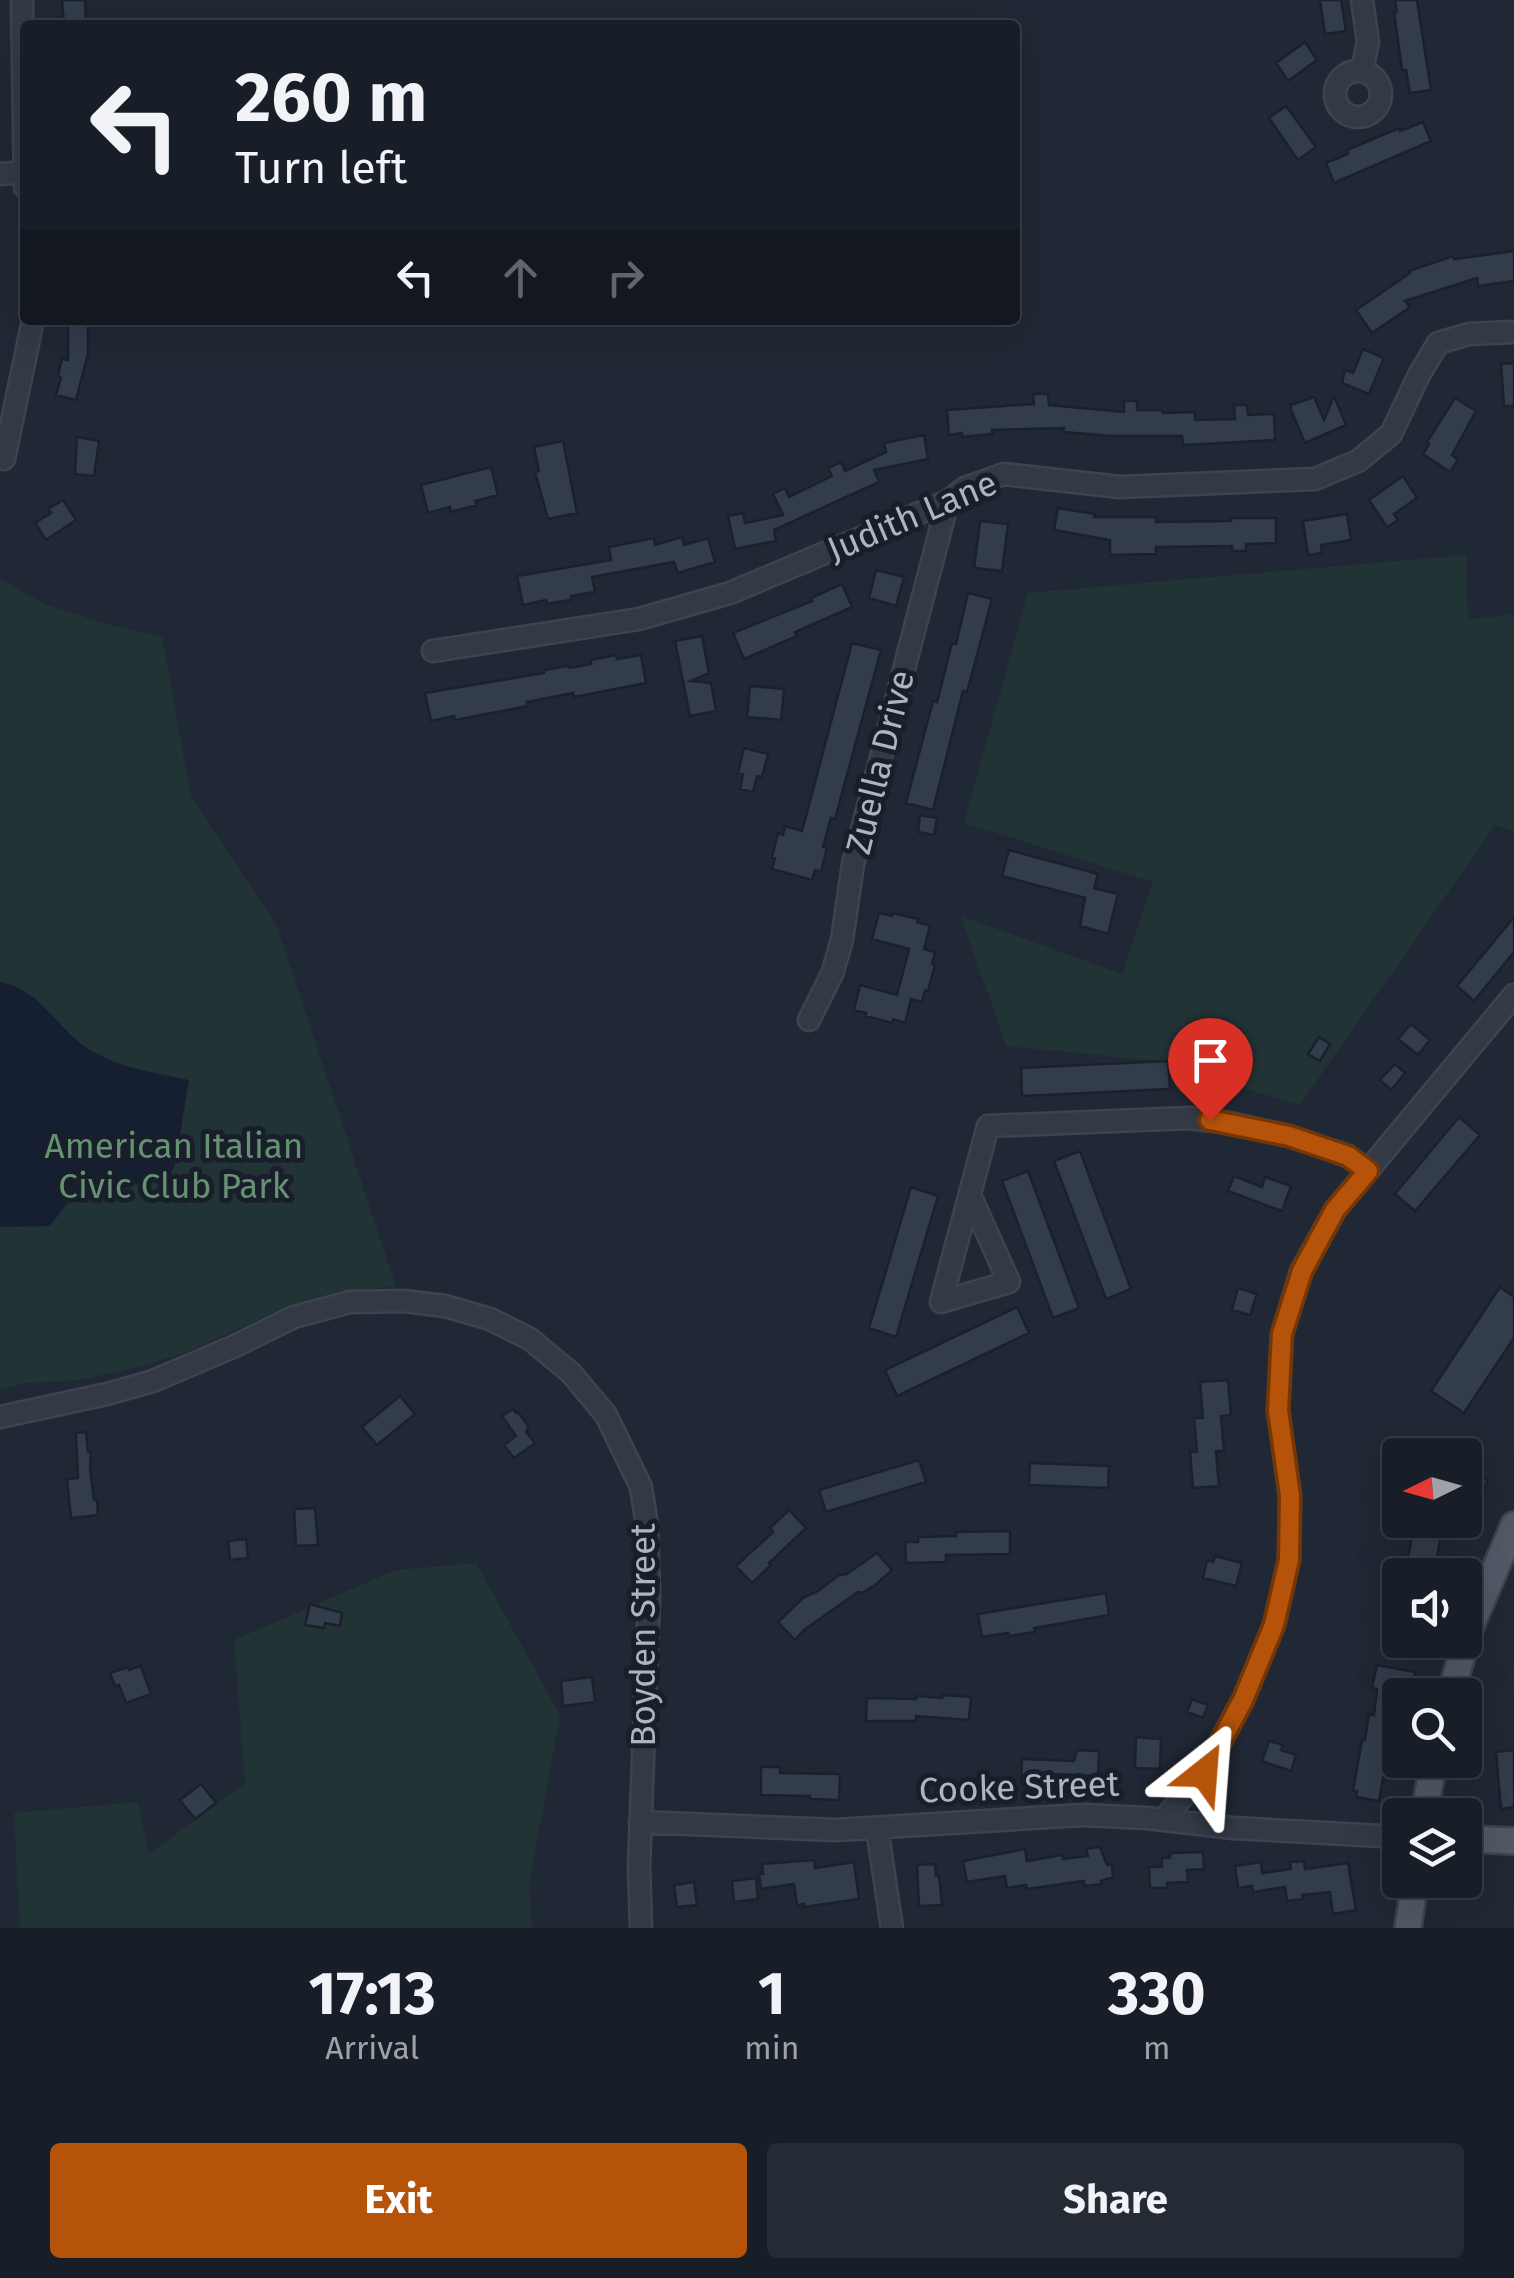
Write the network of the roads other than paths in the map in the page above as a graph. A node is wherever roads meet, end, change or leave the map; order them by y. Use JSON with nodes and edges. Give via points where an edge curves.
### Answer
{"nodes":[{"id":1,"x":1362,"y":0,"type":"edge"},
{"id":2,"x":1362,"y":72,"type":"dead end"},
{"id":3,"x":32,"y":325,"type":"edge"},
{"id":4,"x":1514,"y":332,"type":"edge"},
{"id":5,"x":4,"y":459,"type":"dead end"},
{"id":6,"x":948,"y":502,"type":"junction"},
{"id":7,"x":432,"y":651,"type":"dead end"},
{"id":8,"x":1514,"y":996,"type":"edge"},
{"id":9,"x":809,"y":1020,"type":"dead end"},
{"id":10,"x":1368,"y":1171,"type":"junction"},
{"id":11,"x":970,"y":1195,"type":"junction"},
{"id":12,"x":0,"y":1417,"type":"edge"},
{"id":13,"x":1514,"y":1525,"type":"edge"},
{"id":14,"x":1455,"y":1678,"type":"edge"},
{"id":15,"x":1163,"y":1820,"type":"junction"},
{"id":16,"x":640,"y":1822,"type":"junction"},
{"id":17,"x":878,"y":1828,"type":"junction"},
{"id":18,"x":1382,"y":1835,"type":"edge"},
{"id":19,"x":1482,"y":1840,"type":"edge"},
{"id":20,"x":1514,"y":1841,"type":"edge"},
{"id":21,"x":1412,"y":1898,"type":"edge"},
{"id":22,"x":641,"y":1928,"type":"edge"},
{"id":23,"x":892,"y":1928,"type":"edge"},
{"id":24,"x":1408,"y":1928,"type":"edge"}],
"edges":[{"from":1,"to":2,"type":"street","via":[[1368,42]]},
{"from":3,"to":5,"type":"street"},
{"from":4,"to":6,"type":"street","name":"Judith Lane","via":[[1469,334],[1438,344],[1390,434],[1358,462],[1315,479],[1120,487],[1004,474]]},
{"from":6,"to":7,"type":"street","name":"Judith Lane","via":[[730,593],[640,619]]},
{"from":6,"to":9,"type":"street","name":"Zuella Drive","via":[[853,864],[842,940]]},
{"from":8,"to":10,"type":"street"},
{"from":10,"to":11,"type":"street","via":[[1348,1156],[1289,1136],[1189,1118],[988,1126]]},
{"from":10,"to":15,"type":"street","via":[[1335,1210],[1302,1271],[1282,1334],[1278,1410],[1290,1496],[1289,1560],[1274,1625],[1204,1773]]},
{"from":11,"to":11,"type":"street","via":[[946,1284],[941,1302],[1009,1282]]},
{"from":12,"to":16,"type":"street","name":"Boyden Street","via":[[153,1381],[294,1317],[350,1302],[445,1306],[530,1339],[606,1415],[641,1488],[649,1597]]},
{"from":13,"to":14,"type":"main road"},
{"from":15,"to":17,"type":"street","name":"Cooke Street","via":[[1063,1815]]},
{"from":15,"to":18,"type":"street","name":"Cooke Street"},
{"from":16,"to":17,"type":"street","name":"Cooke Street"},
{"from":16,"to":22,"type":"street","name":"Boyden Street"},
{"from":17,"to":23,"type":"street"},
{"from":19,"to":20,"type":"main road"},
{"from":21,"to":24,"type":"main road"}]}
